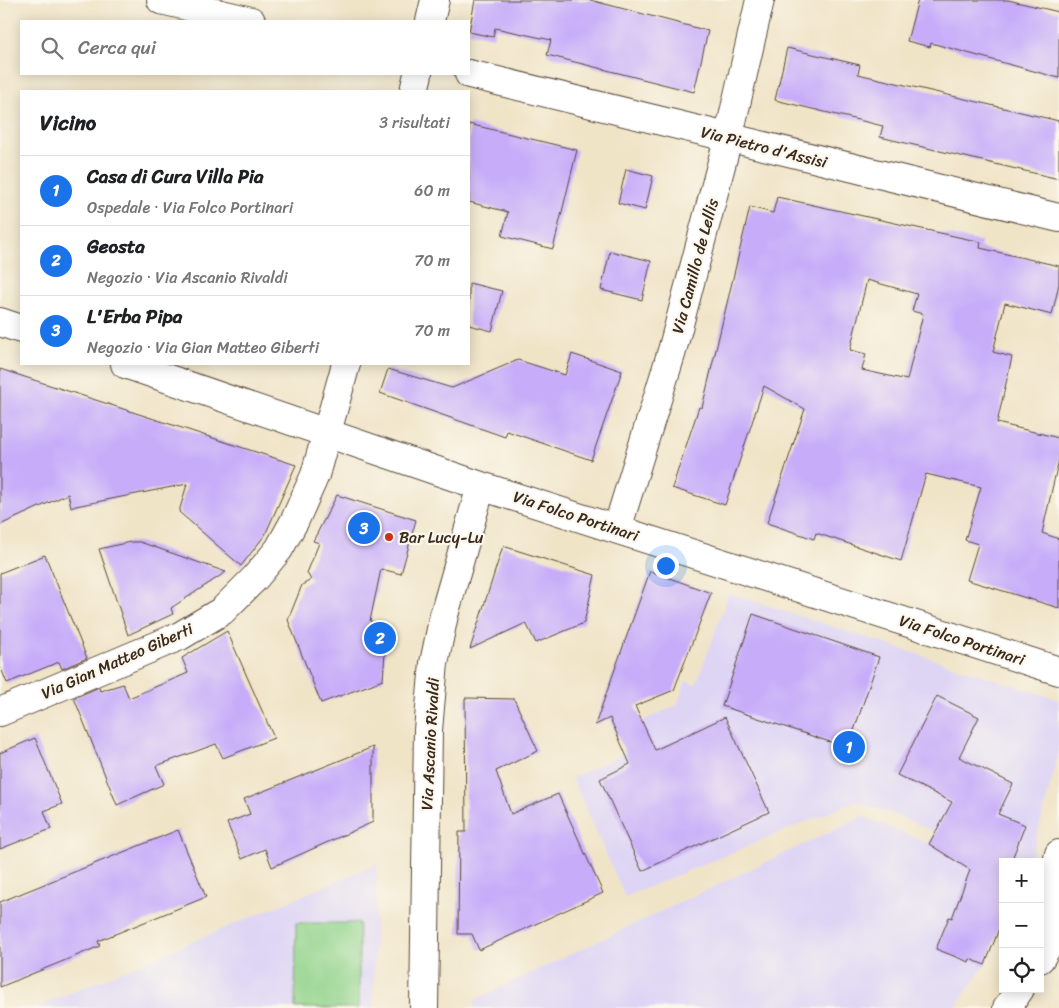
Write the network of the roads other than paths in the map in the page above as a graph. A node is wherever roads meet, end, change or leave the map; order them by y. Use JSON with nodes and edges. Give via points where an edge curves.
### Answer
{"nodes":[{"id":1,"x":162,"y":0,"type":"edge"},
{"id":2,"x":435,"y":0,"type":"edge"},
{"id":3,"x":760,"y":0,"type":"edge"},
{"id":4,"x":247,"y":20,"type":"edge"},
{"id":5,"x":430,"y":20,"type":"edge"},
{"id":6,"x":470,"y":74,"type":"edge"},
{"id":7,"x":418,"y":75,"type":"edge"},
{"id":8,"x":414,"y":90,"type":"edge"},
{"id":9,"x":728,"y":139,"type":"junction"},
{"id":10,"x":1059,"y":218,"type":"edge"},
{"id":11,"x":0,"y":322,"type":"edge"},
{"id":12,"x":20,"y":329,"type":"edge"},
{"id":13,"x":128,"y":365,"type":"edge"},
{"id":14,"x":346,"y":365,"type":"edge"},
{"id":15,"x":328,"y":433,"type":"junction"},
{"id":16,"x":481,"y":486,"type":"junction"},
{"id":17,"x":617,"y":529,"type":"junction"},
{"id":18,"x":1059,"y":671,"type":"edge"},
{"id":19,"x":0,"y":712,"type":"edge"},
{"id":20,"x":1059,"y":854,"type":"edge"},
{"id":21,"x":1044,"y":923,"type":"edge"},
{"id":22,"x":1059,"y":928,"type":"edge"},
{"id":23,"x":1044,"y":952,"type":"edge"},
{"id":24,"x":1017,"y":993,"type":"edge"},
{"id":25,"x":424,"y":1008,"type":"edge"},
{"id":26,"x":1007,"y":1008,"type":"edge"}],
"edges":[{"from":1,"to":4,"type":"street"},
{"from":2,"to":5,"type":"street"},
{"from":3,"to":9,"type":"street","name":"Via Camillo de Lellis"},
{"from":6,"to":9,"type":"street","name":"Via Pietro d'Assisi"},
{"from":7,"to":8,"type":"street"},
{"from":9,"to":10,"type":"street","name":"Via Pietro d'Assisi"},
{"from":9,"to":17,"type":"street","name":"Via Camillo de Lellis","via":[[672,351]]},
{"from":11,"to":12,"type":"street"},
{"from":13,"to":15,"type":"street","name":"Via Folco Portinari"},
{"from":14,"to":15,"type":"street","name":"Via Gian Matteo Giberti"},
{"from":15,"to":16,"type":"street","name":"Via Folco Portinari"},
{"from":15,"to":19,"type":"street","name":"Via Gian Matteo Giberti","via":[[311,484],[279,549],[222,611],[180,636]]},
{"from":16,"to":17,"type":"street","name":"Via Folco Portinari"},
{"from":16,"to":25,"type":"street","name":"Via Ascanio Rivaldi","via":[[451,586],[434,663],[428,730]]},
{"from":17,"to":18,"type":"street","name":"Via Folco Portinari"},
{"from":20,"to":21,"type":"street"},
{"from":22,"to":23,"type":"street"},
{"from":24,"to":26,"type":"street"}]}
